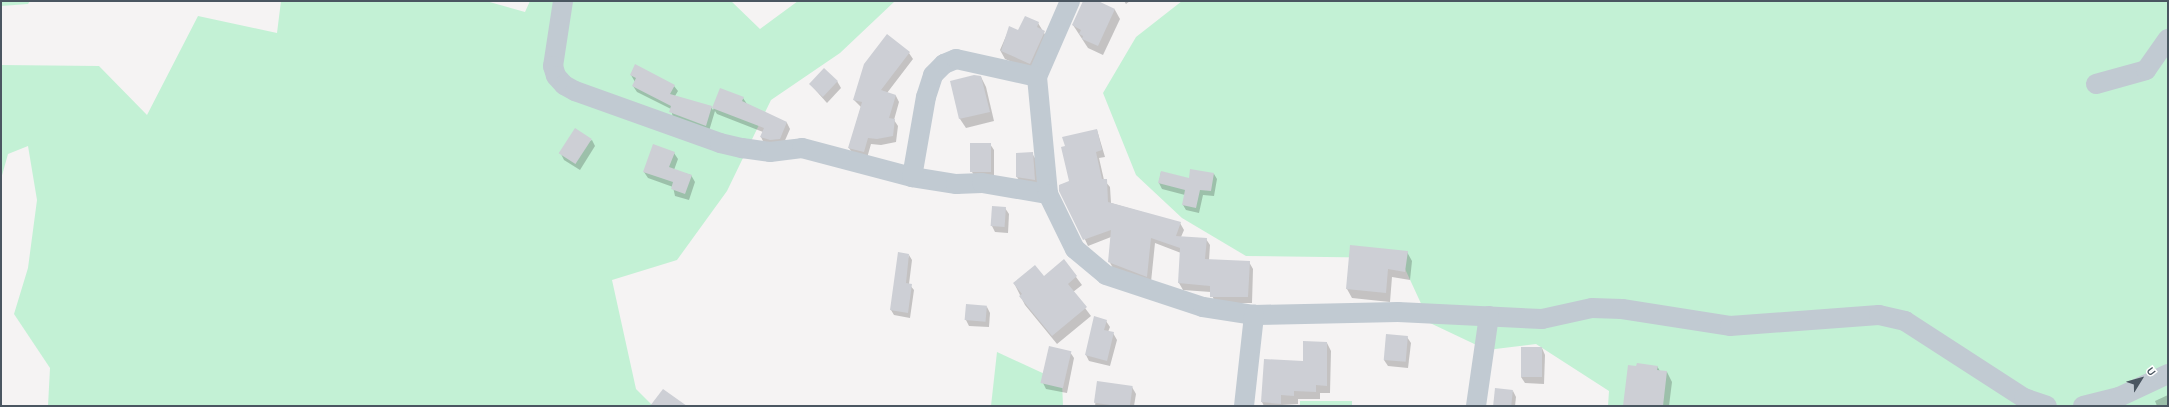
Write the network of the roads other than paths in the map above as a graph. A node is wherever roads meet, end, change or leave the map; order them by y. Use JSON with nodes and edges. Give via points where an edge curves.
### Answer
{"nodes":[{"id":1,"x":563,"y":1,"type":"edge"},
{"id":2,"x":1070,"y":1,"type":"edge"},
{"id":3,"x":2168,"y":40,"type":"edge"},
{"id":4,"x":1037,"y":77,"type":"junction"},
{"id":5,"x":2096,"y":84,"type":"dead end"},
{"id":6,"x":912,"y":177,"type":"junction"},
{"id":7,"x":1048,"y":194,"type":"junction"},
{"id":8,"x":1254,"y":315,"type":"junction"},
{"id":9,"x":1489,"y":316,"type":"junction"},
{"id":10,"x":2168,"y":374,"type":"edge"},
{"id":11,"x":1244,"y":406,"type":"edge"},
{"id":12,"x":1476,"y":406,"type":"edge"},
{"id":13,"x":2048,"y":406,"type":"edge"},
{"id":14,"x":2083,"y":406,"type":"edge"}],
"edges":[{"from":1,"to":6,"type":"street","via":[[553,66],[556,76],[575,92],[720,143],[770,152],[802,148]]},
{"from":2,"to":4,"type":"street"},
{"from":3,"to":5,"type":"street","via":[[2146,70]]},
{"from":4,"to":6,"type":"street","via":[[956,60],[944,64],[933,75],[926,97]]},
{"from":4,"to":7,"type":"street"},
{"from":6,"to":7,"type":"street","via":[[956,184],[982,183]]},
{"from":7,"to":8,"type":"street","via":[[1075,249],[1106,275],[1203,307]]},
{"from":8,"to":9,"type":"street","via":[[1369,311]]},
{"from":8,"to":11,"type":"street"},
{"from":9,"to":12,"type":"street"},
{"from":9,"to":13,"type":"street","via":[[1542,319],[1592,308],[1622,309],[1730,326],[1879,316],[1905,321],[2024,398]]},
{"from":10,"to":14,"type":"street","via":[[2119,397]]}]}
